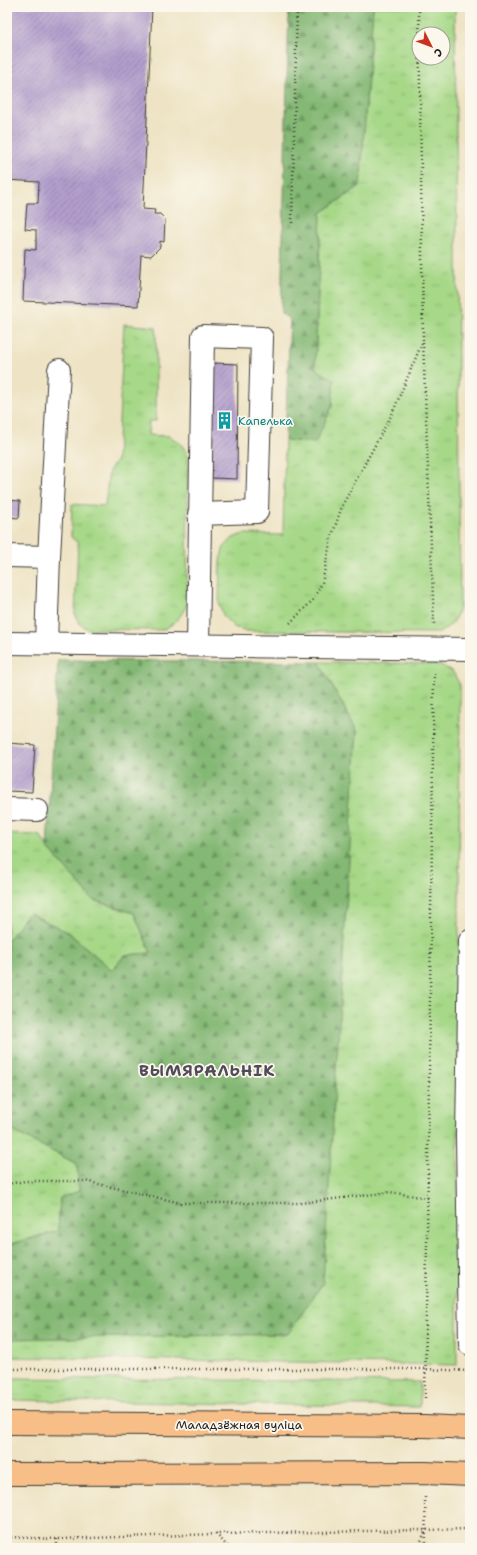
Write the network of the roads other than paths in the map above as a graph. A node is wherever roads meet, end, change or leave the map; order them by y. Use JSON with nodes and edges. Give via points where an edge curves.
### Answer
{"nodes":[{"id":1,"x":59,"y":370,"type":"dead end"},
{"id":2,"x":199,"y":514,"type":"junction"},
{"id":3,"x":7,"y":556,"type":"edge"},
{"id":4,"x":49,"y":557,"type":"junction"},
{"id":5,"x":7,"y":642,"type":"edge"},
{"id":6,"x":46,"y":643,"type":"junction"},
{"id":7,"x":198,"y":645,"type":"junction"},
{"id":8,"x":470,"y":649,"type":"edge"},
{"id":9,"x":7,"y":809,"type":"edge"},
{"id":10,"x":37,"y":810,"type":"dead end"},
{"id":11,"x":470,"y":941,"type":"edge"},
{"id":12,"x":469,"y":1137,"type":"edge"},
{"id":13,"x":470,"y":1344,"type":"edge"},
{"id":14,"x":7,"y":1423,"type":"edge"},
{"id":15,"x":470,"y":1428,"type":"edge"},
{"id":16,"x":7,"y":1474,"type":"edge"},
{"id":17,"x":470,"y":1475,"type":"edge"}],
"edges":[{"from":1,"to":4,"type":"street"},
{"from":2,"to":2,"type":"street","via":[[203,336],[262,338],[257,512]]},
{"from":2,"to":7,"type":"street"},
{"from":3,"to":4,"type":"street"},
{"from":4,"to":6,"type":"street"},
{"from":5,"to":6,"type":"street"},
{"from":6,"to":7,"type":"street"},
{"from":7,"to":8,"type":"street"},
{"from":9,"to":10,"type":"street"},
{"from":11,"to":12,"type":"street"},
{"from":12,"to":13,"type":"street"},
{"from":14,"to":15,"type":"main road","name":"Маладзёжная вуліца"},
{"from":16,"to":17,"type":"main road"}]}
